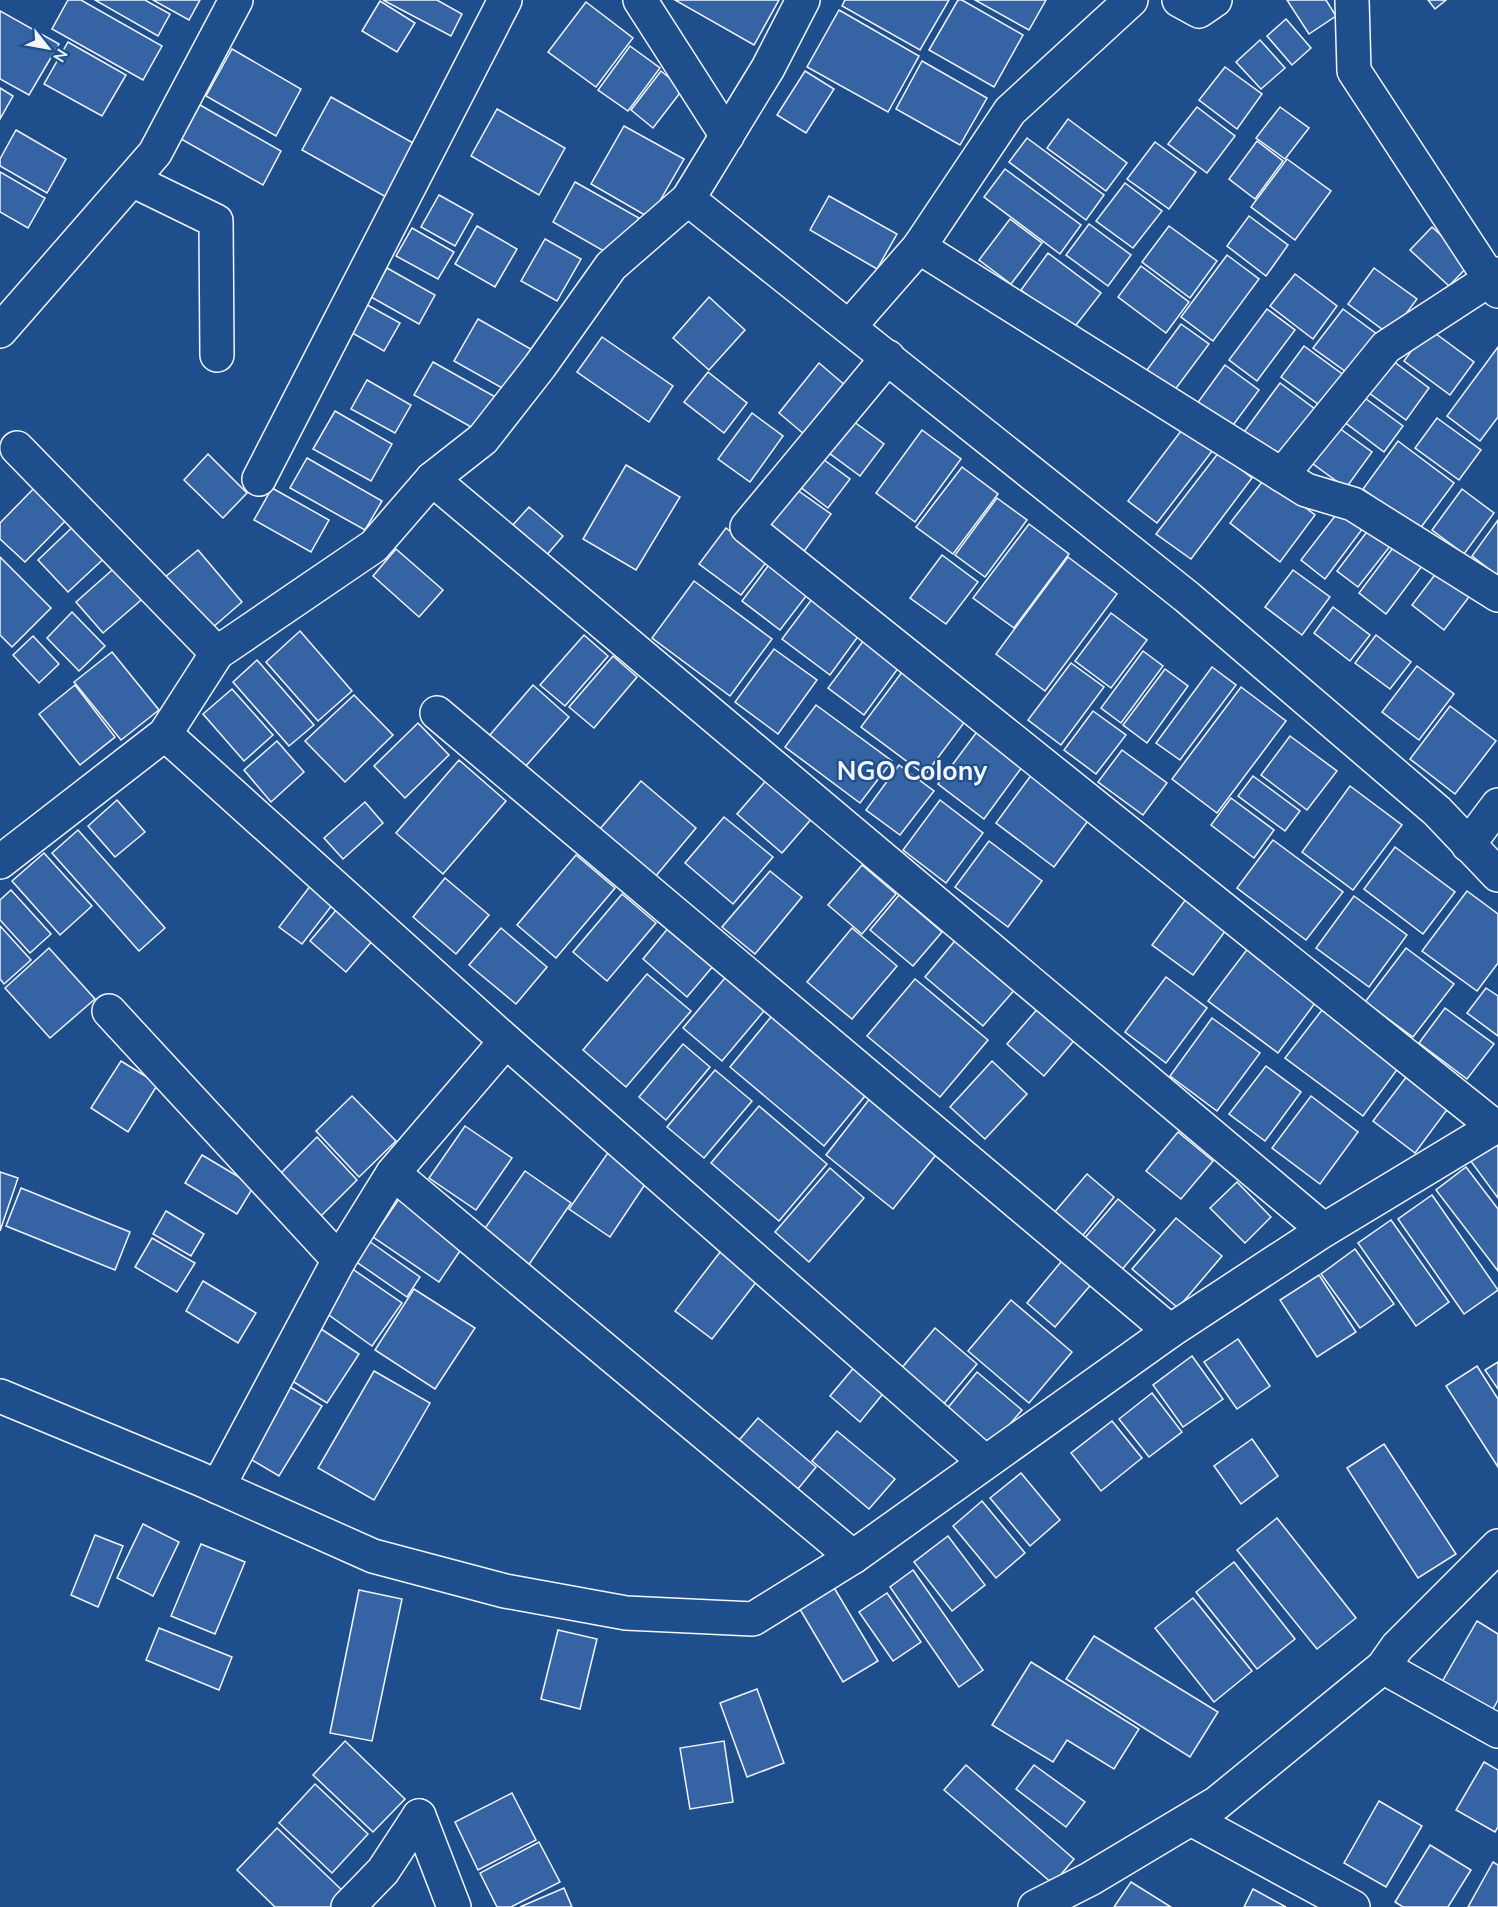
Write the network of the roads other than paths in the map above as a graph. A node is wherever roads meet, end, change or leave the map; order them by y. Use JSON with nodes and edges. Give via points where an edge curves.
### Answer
{"nodes":[{"id":1,"x":236,"y":0,"type":"edge"},
{"id":2,"x":505,"y":0,"type":"edge"},
{"id":3,"x":640,"y":0,"type":"edge"},
{"id":4,"x":803,"y":0,"type":"edge"},
{"id":5,"x":1131,"y":0,"type":"edge"},
{"id":6,"x":1179,"y":0,"type":"edge"},
{"id":7,"x":1215,"y":0,"type":"edge"},
{"id":8,"x":1352,"y":0,"type":"edge"},
{"id":9,"x":727,"y":136,"type":"junction"},
{"id":10,"x":132,"y":180,"type":"junction"},
{"id":11,"x":688,"y":199,"type":"junction"},
{"id":12,"x":919,"y":247,"type":"junction"},
{"id":13,"x":1496,"y":281,"type":"edge"},
{"id":14,"x":849,"y":327,"type":"junction"},
{"id":15,"x":0,"y":331,"type":"edge"},
{"id":16,"x":217,"y":355,"type":"dead end"},
{"id":17,"x":888,"y":357,"type":"junction"},
{"id":18,"x":17,"y":448,"type":"dead end"},
{"id":19,"x":1281,"y":475,"type":"junction"},
{"id":20,"x":259,"y":479,"type":"dead end"},
{"id":21,"x":432,"y":479,"type":"junction"},
{"id":22,"x":1498,"y":595,"type":"edge"},
{"id":23,"x":217,"y":653,"type":"junction"},
{"id":24,"x":437,"y":713,"type":"dead end"},
{"id":25,"x":165,"y":734,"type":"junction"},
{"id":26,"x":1498,"y":806,"type":"edge"},
{"id":27,"x":1468,"y":844,"type":"junction"},
{"id":28,"x":0,"y":862,"type":"edge"},
{"id":29,"x":1498,"y":875,"type":"edge"},
{"id":30,"x":109,"y":1011,"type":"dead end"},
{"id":31,"x":506,"y":1041,"type":"junction"},
{"id":32,"x":1496,"y":1126,"type":"edge"},
{"id":33,"x":393,"y":1173,"type":"junction"},
{"id":34,"x":1324,"y":1230,"type":"junction"},
{"id":35,"x":339,"y":1260,"type":"junction"},
{"id":36,"x":1170,"y":1331,"type":"junction"},
{"id":37,"x":0,"y":1396,"type":"edge"},
{"id":38,"x":985,"y":1462,"type":"junction"},
{"id":39,"x":218,"y":1487,"type":"junction"},
{"id":40,"x":1498,"y":1546,"type":"edge"},
{"id":41,"x":853,"y":1557,"type":"junction"},
{"id":42,"x":1383,"y":1666,"type":"junction"},
{"id":43,"x":1498,"y":1731,"type":"edge"},
{"id":44,"x":1191,"y":1819,"type":"junction"},
{"id":45,"x":348,"y":1907,"type":"edge"},
{"id":46,"x":454,"y":1907,"type":"edge"},
{"id":47,"x":1035,"y":1907,"type":"edge"},
{"id":48,"x":1353,"y":1907,"type":"edge"}],
"edges":[{"from":1,"to":10,"type":"street","via":[[155,153]]},
{"from":2,"to":20,"type":"street"},
{"from":3,"to":9,"type":"street"},
{"from":4,"to":9,"type":"street"},
{"from":5,"to":12,"type":"street","via":[[1010,111]]},
{"from":6,"to":7,"type":"street","via":[[1199,11]]},
{"from":8,"to":13,"type":"street","via":[[1354,71]]},
{"from":9,"to":11,"type":"street"},
{"from":10,"to":15,"type":"street"},
{"from":10,"to":16,"type":"street","via":[[216,221]]},
{"from":11,"to":14,"type":"street"},
{"from":11,"to":21,"type":"street","via":[[611,266],[483,439]]},
{"from":12,"to":14,"type":"street"},
{"from":12,"to":19,"type":"street"},
{"from":13,"to":19,"type":"street","via":[[1386,347]]},
{"from":14,"to":17,"type":"street"},
{"from":17,"to":27,"type":"street","via":[[1187,597],[1437,811]]},
{"from":17,"to":32,"type":"street","via":[[747,526]]},
{"from":18,"to":23,"type":"street"},
{"from":19,"to":22,"type":"street","via":[[1306,490],[1353,504]]},
{"from":21,"to":23,"type":"street","via":[[374,546]]},
{"from":21,"to":34,"type":"street"},
{"from":23,"to":25,"type":"street"},
{"from":24,"to":36,"type":"street"},
{"from":25,"to":28,"type":"street"},
{"from":25,"to":31,"type":"street"},
{"from":26,"to":27,"type":"street"},
{"from":27,"to":29,"type":"street"},
{"from":30,"to":35,"type":"street"},
{"from":31,"to":33,"type":"street"},
{"from":31,"to":38,"type":"street"},
{"from":32,"to":34,"type":"street"},
{"from":33,"to":35,"type":"street"},
{"from":33,"to":41,"type":"street"},
{"from":34,"to":36,"type":"street"},
{"from":35,"to":39,"type":"street"},
{"from":36,"to":38,"type":"street"},
{"from":37,"to":39,"type":"street"},
{"from":38,"to":41,"type":"street"},
{"from":39,"to":41,"type":"street","via":[[373,1556],[506,1591],[626,1613],[753,1619]]},
{"from":40,"to":42,"type":"street","via":[[1397,1647]]},
{"from":42,"to":43,"type":"street"},
{"from":42,"to":44,"type":"street","via":[[1217,1803]]},
{"from":44,"to":47,"type":"street"},
{"from":44,"to":48,"type":"street"},
{"from":45,"to":46,"type":"street","via":[[383,1871],[419,1816]]}]}
